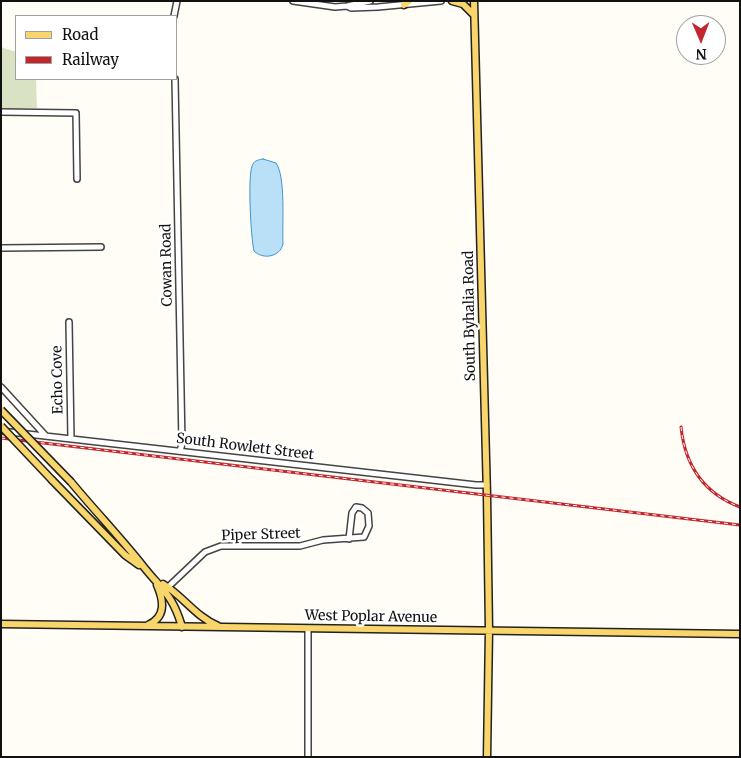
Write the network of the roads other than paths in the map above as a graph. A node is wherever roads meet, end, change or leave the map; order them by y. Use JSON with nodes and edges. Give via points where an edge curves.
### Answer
{"nodes":[{"id":1,"x":176,"y":1,"type":"edge"},
{"id":2,"x":293,"y":1,"type":"edge"},
{"id":3,"x":370,"y":1,"type":"edge"},
{"id":4,"x":441,"y":1,"type":"edge"},
{"id":5,"x":452,"y":1,"type":"edge"},
{"id":6,"x":474,"y":1,"type":"edge"},
{"id":7,"x":406,"y":3,"type":"edge"},
{"id":8,"x":347,"y":6,"type":"junction"},
{"id":9,"x":174,"y":15,"type":"edge"},
{"id":10,"x":474,"y":16,"type":"junction"},
{"id":11,"x":175,"y":80,"type":"edge"},
{"id":12,"x":1,"y":112,"type":"edge"},
{"id":13,"x":77,"y":179,"type":"dead end"},
{"id":14,"x":100,"y":247,"type":"dead end"},
{"id":15,"x":1,"y":248,"type":"edge"},
{"id":16,"x":69,"y":322,"type":"dead end"},
{"id":17,"x":1,"y":387,"type":"edge"},
{"id":18,"x":1,"y":410,"type":"edge"},
{"id":19,"x":1,"y":426,"type":"edge"},
{"id":20,"x":1,"y":431,"type":"edge"},
{"id":21,"x":46,"y":436,"type":"junction"},
{"id":22,"x":71,"y":439,"type":"junction"},
{"id":23,"x":180,"y":451,"type":"junction"},
{"id":24,"x":487,"y":485,"type":"junction"},
{"id":25,"x":350,"y":539,"type":"junction"},
{"id":26,"x":144,"y":568,"type":"junction"},
{"id":27,"x":165,"y":590,"type":"junction"},
{"id":28,"x":1,"y":624,"type":"edge"},
{"id":29,"x":145,"y":626,"type":"junction"},
{"id":30,"x":182,"y":627,"type":"junction"},
{"id":31,"x":223,"y":628,"type":"junction"},
{"id":32,"x":308,"y":629,"type":"junction"},
{"id":33,"x":489,"y":630,"type":"junction"},
{"id":34,"x":740,"y":634,"type":"edge"},
{"id":35,"x":308,"y":757,"type":"edge"},
{"id":36,"x":487,"y":757,"type":"edge"}],
"edges":[{"from":1,"to":9,"type":"street"},
{"from":2,"to":8,"type":"street"},
{"from":3,"to":8,"type":"street"},
{"from":4,"to":7,"type":"street"},
{"from":5,"to":10,"type":"main road","via":[[467,7]]},
{"from":6,"to":10,"type":"main road","name":"South Byhalia Road"},
{"from":7,"to":8,"type":"street","via":[[362,8]]},
{"from":10,"to":24,"type":"main road","name":"South Byhalia Road"},
{"from":11,"to":23,"type":"street","name":"Cowan Road"},
{"from":12,"to":13,"type":"street","via":[[76,113]]},
{"from":14,"to":15,"type":"street"},
{"from":16,"to":22,"type":"street","name":"Echo Cove"},
{"from":17,"to":21,"type":"street"},
{"from":18,"to":26,"type":"main road","bridge":true,"via":[[71,482]]},
{"from":19,"to":26,"type":"main road","bridge":true,"via":[[125,555]]},
{"from":20,"to":21,"type":"street","name":"South Rowlett Street"},
{"from":21,"to":22,"type":"street","name":"South Rowlett Street"},
{"from":22,"to":23,"type":"street","name":"South Rowlett Street"},
{"from":23,"to":24,"type":"street","name":"South Rowlett Street"},
{"from":24,"to":33,"type":"main road","name":"South Byhalia Road"},
{"from":25,"to":25,"type":"street","via":[[352,513],[356,507],[362,508],[368,513],[369,526],[364,537]]},
{"from":25,"to":27,"type":"street","name":"Piper Street","via":[[323,540],[300,546],[221,546],[205,552]]},
{"from":26,"to":27,"type":"main road"},
{"from":27,"to":29,"type":"main road","via":[[162,611],[156,620]]},
{"from":27,"to":30,"type":"main road"},
{"from":27,"to":31,"type":"main road","via":[[201,617]]},
{"from":28,"to":29,"type":"main road","name":"West Poplar Avenue"},
{"from":29,"to":30,"type":"main road","name":"West Poplar Avenue"},
{"from":30,"to":31,"type":"main road","name":"West Poplar Avenue"},
{"from":31,"to":32,"type":"main road","name":"West Poplar Avenue"},
{"from":32,"to":33,"type":"main road","name":"West Poplar Avenue"},
{"from":32,"to":35,"type":"street"},
{"from":33,"to":34,"type":"main road","name":"West Poplar Avenue"},
{"from":33,"to":36,"type":"main road","name":"South Byhalia Road"}]}
